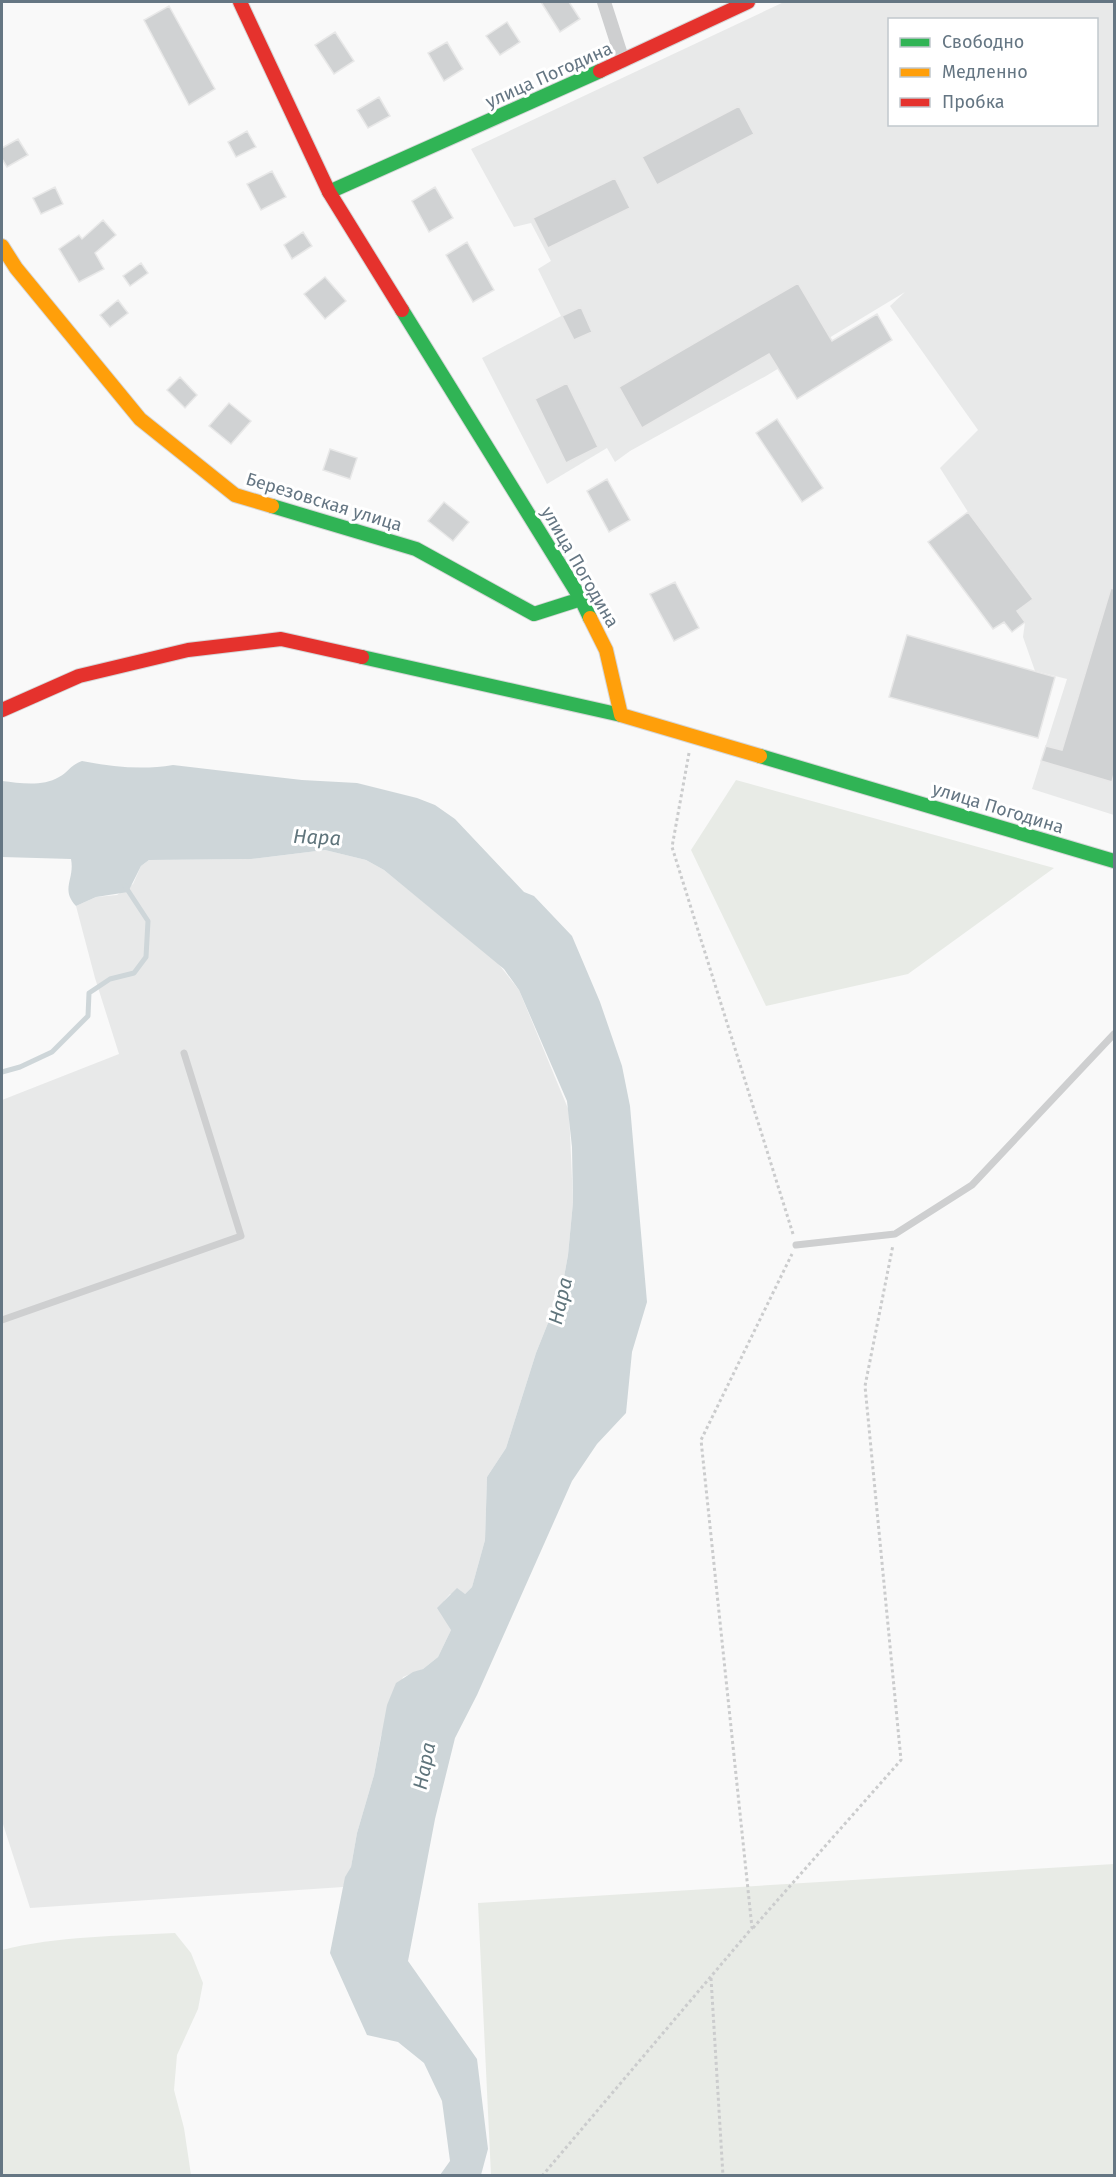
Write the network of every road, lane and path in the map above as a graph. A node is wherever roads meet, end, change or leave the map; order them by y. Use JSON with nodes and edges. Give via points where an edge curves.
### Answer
{"nodes":[{"id":1,"x":240,"y":2,"type":"edge"},
{"id":2,"x":604,"y":2,"type":"edge"},
{"id":3,"x":748,"y":2,"type":"edge"},
{"id":4,"x":623,"y":61,"type":"junction"},
{"id":5,"x":329,"y":192,"type":"junction"},
{"id":6,"x":2,"y":246,"type":"edge"},
{"id":7,"x":581,"y":599,"type":"junction"},
{"id":8,"x":2,"y":710,"type":"edge"},
{"id":9,"x":621,"y":715,"type":"junction"},
{"id":10,"x":689,"y":752,"type":"dead end"},
{"id":11,"x":1112,"y":858,"type":"edge"},
{"id":12,"x":1114,"y":1034,"type":"edge"},
{"id":13,"x":184,"y":1053,"type":"dead end"},
{"id":14,"x":895,"y":1234,"type":"junction"},
{"id":15,"x":796,"y":1245,"type":"junction"},
{"id":16,"x":2,"y":1320,"type":"edge"},
{"id":17,"x":752,"y":1928,"type":"junction"},
{"id":18,"x":711,"y":1977,"type":"junction"},
{"id":19,"x":542,"y":2175,"type":"edge"},
{"id":20,"x":723,"y":2175,"type":"edge"}],
"edges":[{"from":1,"to":5,"type":"street","name":"улица Погодина"},
{"from":2,"to":4,"type":"street"},
{"from":3,"to":4,"type":"street","name":"улица Погодина"},
{"from":4,"to":5,"type":"street","name":"улица Погодина"},
{"from":5,"to":7,"type":"street","name":"улица Погодина"},
{"from":6,"to":7,"type":"street","name":"Березовская улица","via":[[140,419],[235,495],[416,549],[534,614]]},
{"from":7,"to":9,"type":"street","name":"улица Погодина","via":[[606,650]]},
{"from":8,"to":9,"type":"street","via":[[79,676],[188,650],[281,639]]},
{"from":9,"to":11,"type":"street","name":"улица Погодина"},
{"from":10,"to":15,"type":"path","via":[[672,847]]},
{"from":12,"to":14,"type":"lane","via":[[972,1185]]},
{"from":13,"to":16,"type":"lane","via":[[241,1236]]},
{"from":14,"to":15,"type":"lane"},
{"from":14,"to":17,"type":"path","via":[[865,1386],[901,1760]]},
{"from":15,"to":17,"type":"path","via":[[701,1440]]},
{"from":17,"to":18,"type":"path"},
{"from":18,"to":19,"type":"path"},
{"from":18,"to":20,"type":"path"}]}
